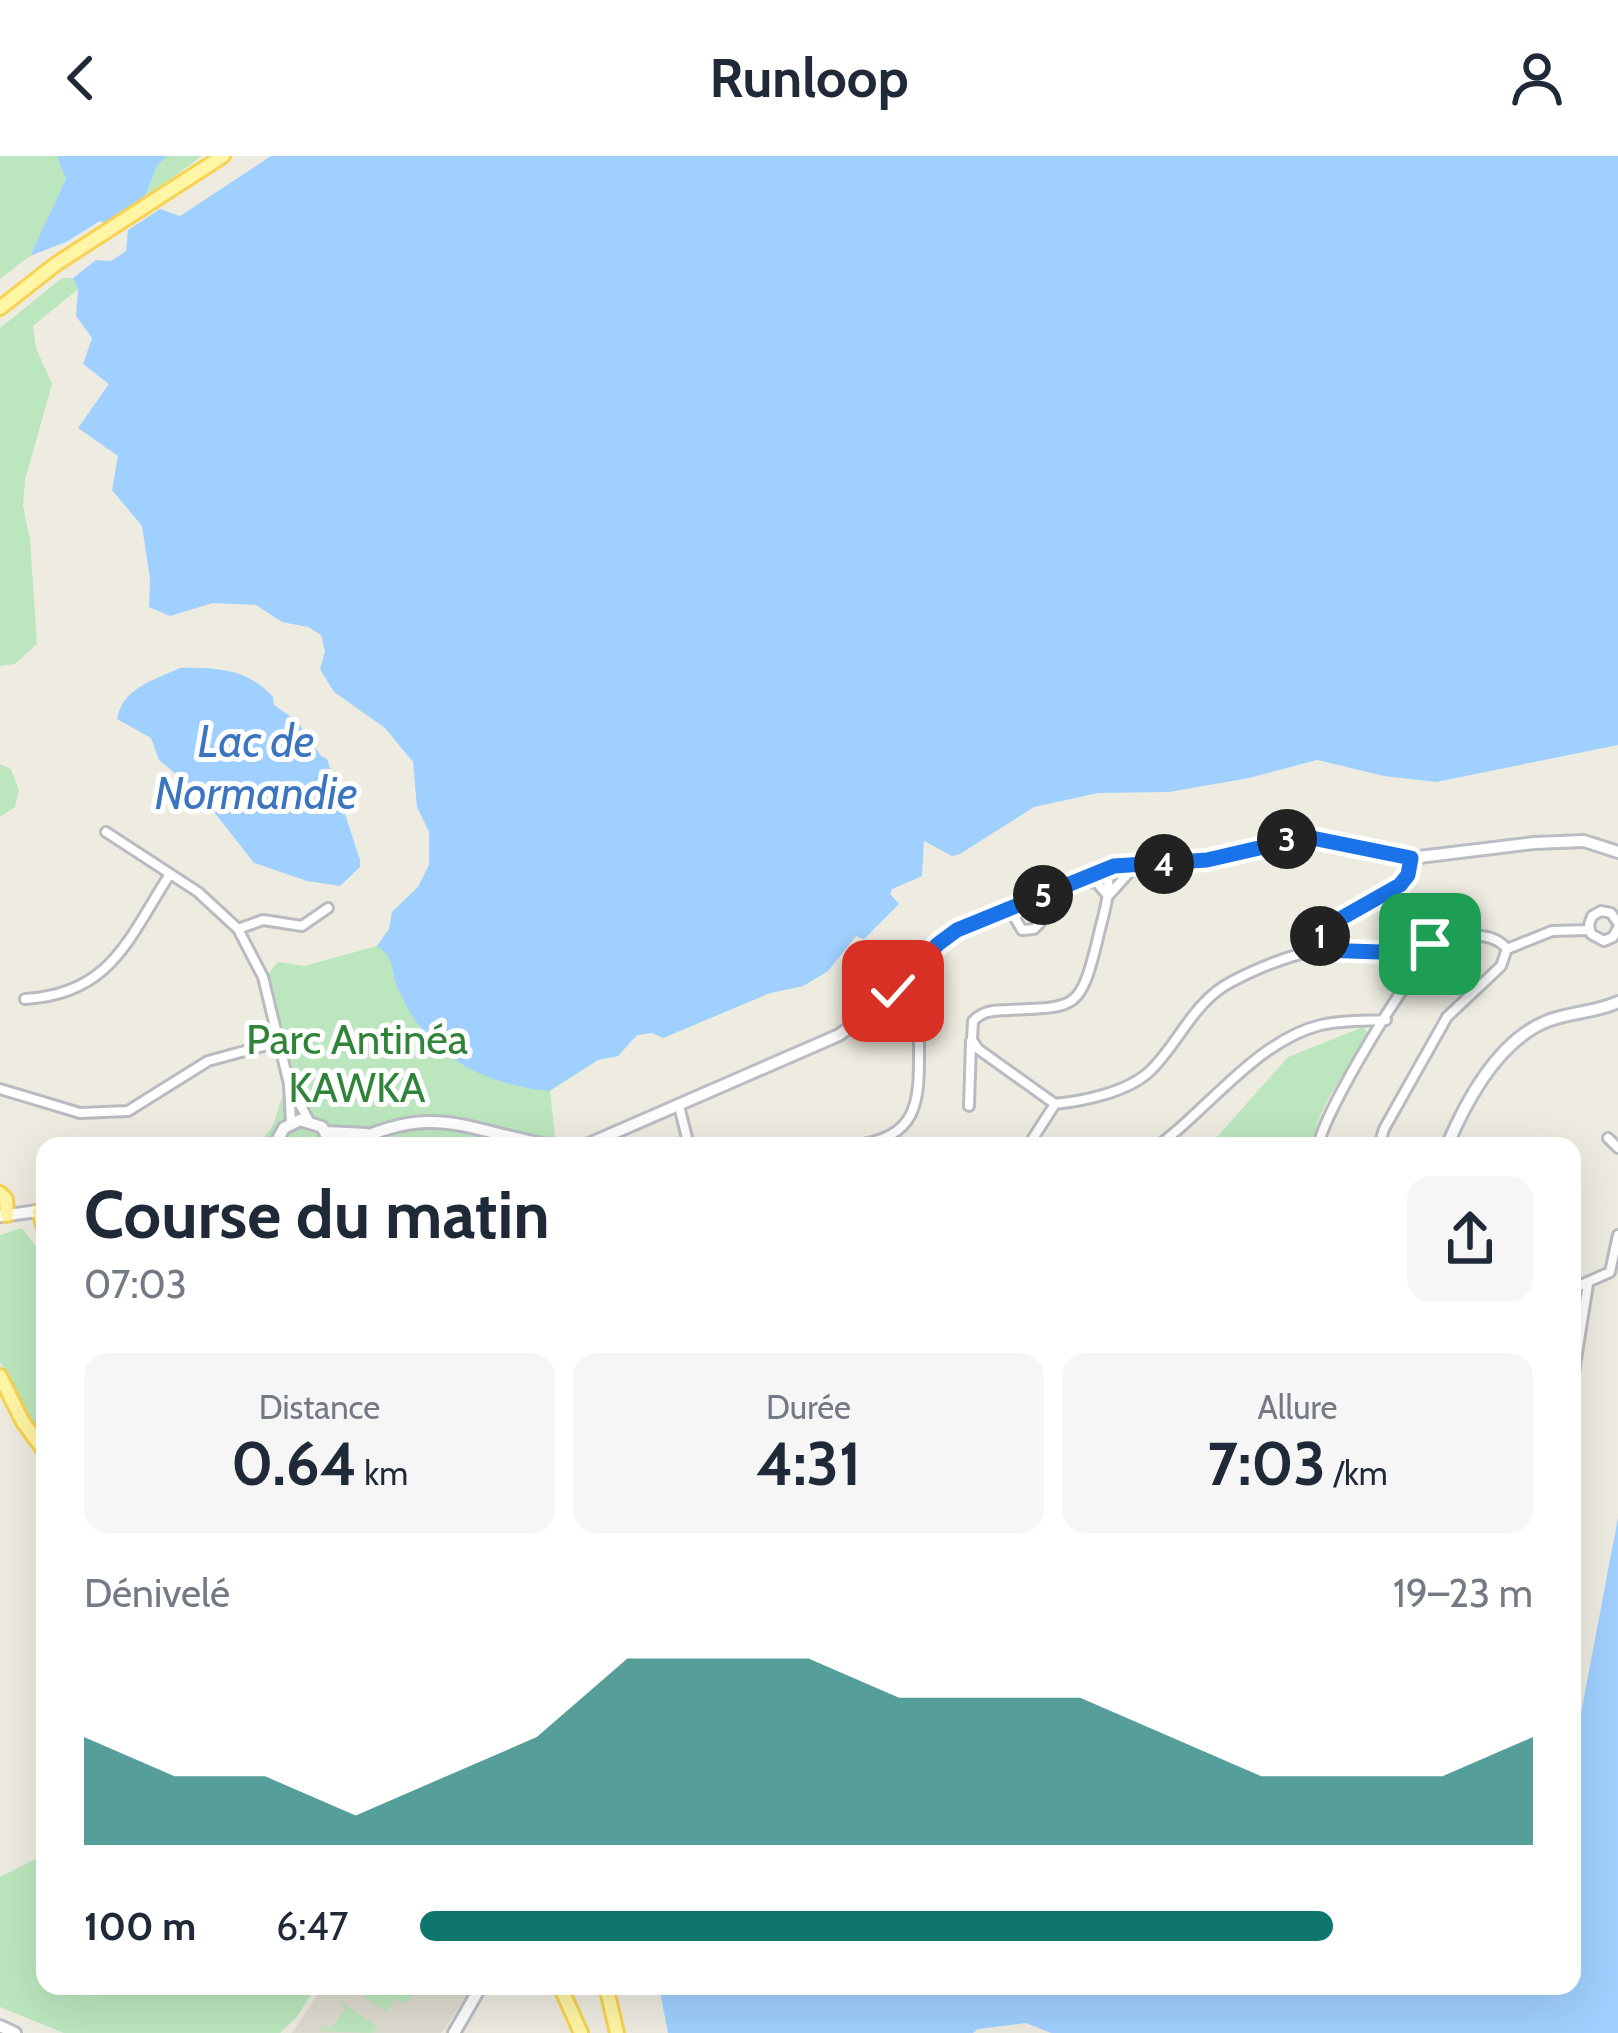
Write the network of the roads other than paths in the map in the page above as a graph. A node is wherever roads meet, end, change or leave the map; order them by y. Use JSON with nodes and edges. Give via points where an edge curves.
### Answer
{"nodes":[{"id":1,"x":223,"y":156,"type":"edge"},
{"id":2,"x":0,"y":308,"type":"edge"},
{"id":3,"x":106,"y":832,"type":"dead end"},
{"id":4,"x":1618,"y":852,"type":"edge"},
{"id":5,"x":1411,"y":858,"type":"junction"},
{"id":6,"x":1137,"y":864,"type":"junction"},
{"id":7,"x":1107,"y":868,"type":"junction"},
{"id":8,"x":170,"y":874,"type":"junction"},
{"id":9,"x":1079,"y":880,"type":"junction"},
{"id":10,"x":1108,"y":896,"type":"junction"},
{"id":11,"x":1036,"y":898,"type":"junction"},
{"id":12,"x":328,"y":908,"type":"dead end"},
{"id":13,"x":1009,"y":909,"type":"junction"},
{"id":14,"x":1618,"y":926,"type":"edge"},
{"id":15,"x":238,"y":929,"type":"junction"},
{"id":16,"x":1589,"y":930,"type":"junction"},
{"id":17,"x":1430,"y":944,"type":"junction"},
{"id":18,"x":1507,"y":949,"type":"junction"},
{"id":19,"x":1319,"y":950,"type":"junction"},
{"id":20,"x":910,"y":972,"type":"junction"},
{"id":21,"x":25,"y":999,"type":"dead end"},
{"id":22,"x":1618,"y":1002,"type":"edge"},
{"id":23,"x":1386,"y":1020,"type":"junction"},
{"id":24,"x":972,"y":1040,"type":"junction"},
{"id":25,"x":278,"y":1042,"type":"junction"},
{"id":26,"x":289,"y":1084,"type":"junction"},
{"id":27,"x":0,"y":1089,"type":"edge"},
{"id":28,"x":1054,"y":1104,"type":"junction"},
{"id":29,"x":679,"y":1106,"type":"junction"},
{"id":30,"x":969,"y":1106,"type":"dead end"},
{"id":31,"x":309,"y":1121,"type":"junction"},
{"id":32,"x":291,"y":1123,"type":"junction"},
{"id":33,"x":327,"y":1132,"type":"junction"},
{"id":34,"x":280,"y":1137,"type":"edge"},
{"id":35,"x":329,"y":1137,"type":"edge"},
{"id":36,"x":364,"y":1137,"type":"edge"},
{"id":37,"x":374,"y":1137,"type":"edge"},
{"id":38,"x":514,"y":1137,"type":"edge"},
{"id":39,"x":605,"y":1137,"type":"edge"},
{"id":40,"x":687,"y":1137,"type":"edge"},
{"id":41,"x":889,"y":1137,"type":"edge"},
{"id":42,"x":1034,"y":1137,"type":"edge"},
{"id":43,"x":1170,"y":1137,"type":"edge"},
{"id":44,"x":1320,"y":1137,"type":"edge"},
{"id":45,"x":1382,"y":1137,"type":"edge"},
{"id":46,"x":1451,"y":1137,"type":"edge"},
{"id":47,"x":1608,"y":1138,"type":"dead end"},
{"id":48,"x":1618,"y":1148,"type":"edge"},
{"id":49,"x":0,"y":1193,"type":"edge"},
{"id":50,"x":36,"y":1212,"type":"edge"},
{"id":51,"x":3,"y":1216,"type":"edge"},
{"id":52,"x":1618,"y":1235,"type":"edge"},
{"id":53,"x":1588,"y":1284,"type":"junction"},
{"id":54,"x":1581,"y":1286,"type":"edge"},
{"id":55,"x":1581,"y":1328,"type":"edge"},
{"id":56,"x":0,"y":1376,"type":"edge"},
{"id":57,"x":0,"y":1392,"type":"edge"},
{"id":58,"x":22,"y":1422,"type":"junction"},
{"id":59,"x":36,"y":1440,"type":"edge"},
{"id":60,"x":476,"y":1995,"type":"edge"},
{"id":61,"x":563,"y":1995,"type":"edge"},
{"id":62,"x":608,"y":1995,"type":"edge"},
{"id":63,"x":0,"y":2026,"type":"edge"},
{"id":64,"x":15,"y":2033,"type":"edge"},
{"id":65,"x":454,"y":2033,"type":"edge"},
{"id":66,"x":581,"y":2033,"type":"edge"},
{"id":67,"x":617,"y":2033,"type":"edge"}],
"edges":[{"from":1,"to":2,"type":"main road"},
{"from":3,"to":8,"type":"street"},
{"from":4,"to":5,"type":"main road","via":[[1584,841]]},
{"from":5,"to":6,"type":"main road","via":[[1307,837],[1207,860]]},
{"from":5,"to":19,"type":"street","via":[[1400,885],[1324,928]]},
{"from":6,"to":7,"type":"main road"},
{"from":6,"to":10,"type":"street"},
{"from":7,"to":9,"type":"main road"},
{"from":7,"to":10,"type":"street"},
{"from":8,"to":15,"type":"street"},
{"from":8,"to":21,"type":"street","via":[[103,973],[60,997]]},
{"from":9,"to":10,"type":"street","via":[[1097,883]]},
{"from":9,"to":11,"type":"main road"},
{"from":10,"to":24,"type":"street","via":[[1075,1000],[988,1011],[974,1021]]},
{"from":11,"to":13,"type":"main road"},
{"from":11,"to":13,"type":"street","via":[[1034,929],[1017,926]]},
{"from":12,"to":15,"type":"street","via":[[302,926],[263,920]]},
{"from":13,"to":20,"type":"main road","via":[[945,938]]},
{"from":14,"to":16,"type":"street","via":[[1604,940]]},
{"from":14,"to":16,"type":"street","via":[[1601,911]]},
{"from":15,"to":25,"type":"street","via":[[263,976]]},
{"from":16,"to":18,"type":"street","via":[[1552,931]]},
{"from":17,"to":18,"type":"street","via":[[1486,934]]},
{"from":17,"to":19,"type":"street"},
{"from":17,"to":23,"type":"street","via":[[1432,959]]},
{"from":18,"to":45,"type":"street","via":[[1501,966],[1447,1017]]},
{"from":19,"to":28,"type":"street","via":[[1227,984],[1136,1081]]},
{"from":20,"to":29,"type":"main road","via":[[850,1029]]},
{"from":20,"to":41,"type":"street","via":[[920,992],[916,1104]]},
{"from":22,"to":46,"type":"main road","via":[[1526,1033],[1469,1100]]},
{"from":23,"to":43,"type":"street","via":[[1304,1030],[1241,1070]]},
{"from":23,"to":44,"type":"street"},
{"from":24,"to":28,"type":"street"},
{"from":24,"to":30,"type":"street"},
{"from":25,"to":26,"type":"street"},
{"from":25,"to":27,"type":"street","via":[[208,1061],[128,1111],[80,1113]]},
{"from":26,"to":31,"type":"street"},
{"from":26,"to":32,"type":"street"},
{"from":28,"to":42,"type":"street"},
{"from":29,"to":39,"type":"main road"},
{"from":29,"to":40,"type":"street"},
{"from":31,"to":32,"type":"main road"},
{"from":31,"to":33,"type":"main road"},
{"from":32,"to":34,"type":"main road"},
{"from":33,"to":35,"type":"main road"},
{"from":33,"to":36,"type":"main road"},
{"from":37,"to":38,"type":"main road","via":[[409,1121],[442,1120]]},
{"from":47,"to":48,"type":"street"},
{"from":49,"to":51,"type":"main road"},
{"from":50,"to":51,"type":"main road"},
{"from":52,"to":53,"type":"street","via":[[1610,1272]]},
{"from":53,"to":54,"type":"street"},
{"from":53,"to":55,"type":"street"},
{"from":56,"to":58,"type":"main road"},
{"from":57,"to":58,"type":"main road"},
{"from":58,"to":59,"type":"main road"},
{"from":60,"to":65,"type":"main road"},
{"from":61,"to":66,"type":"main road"},
{"from":62,"to":67,"type":"main road"},
{"from":63,"to":64,"type":"main road"}]}
